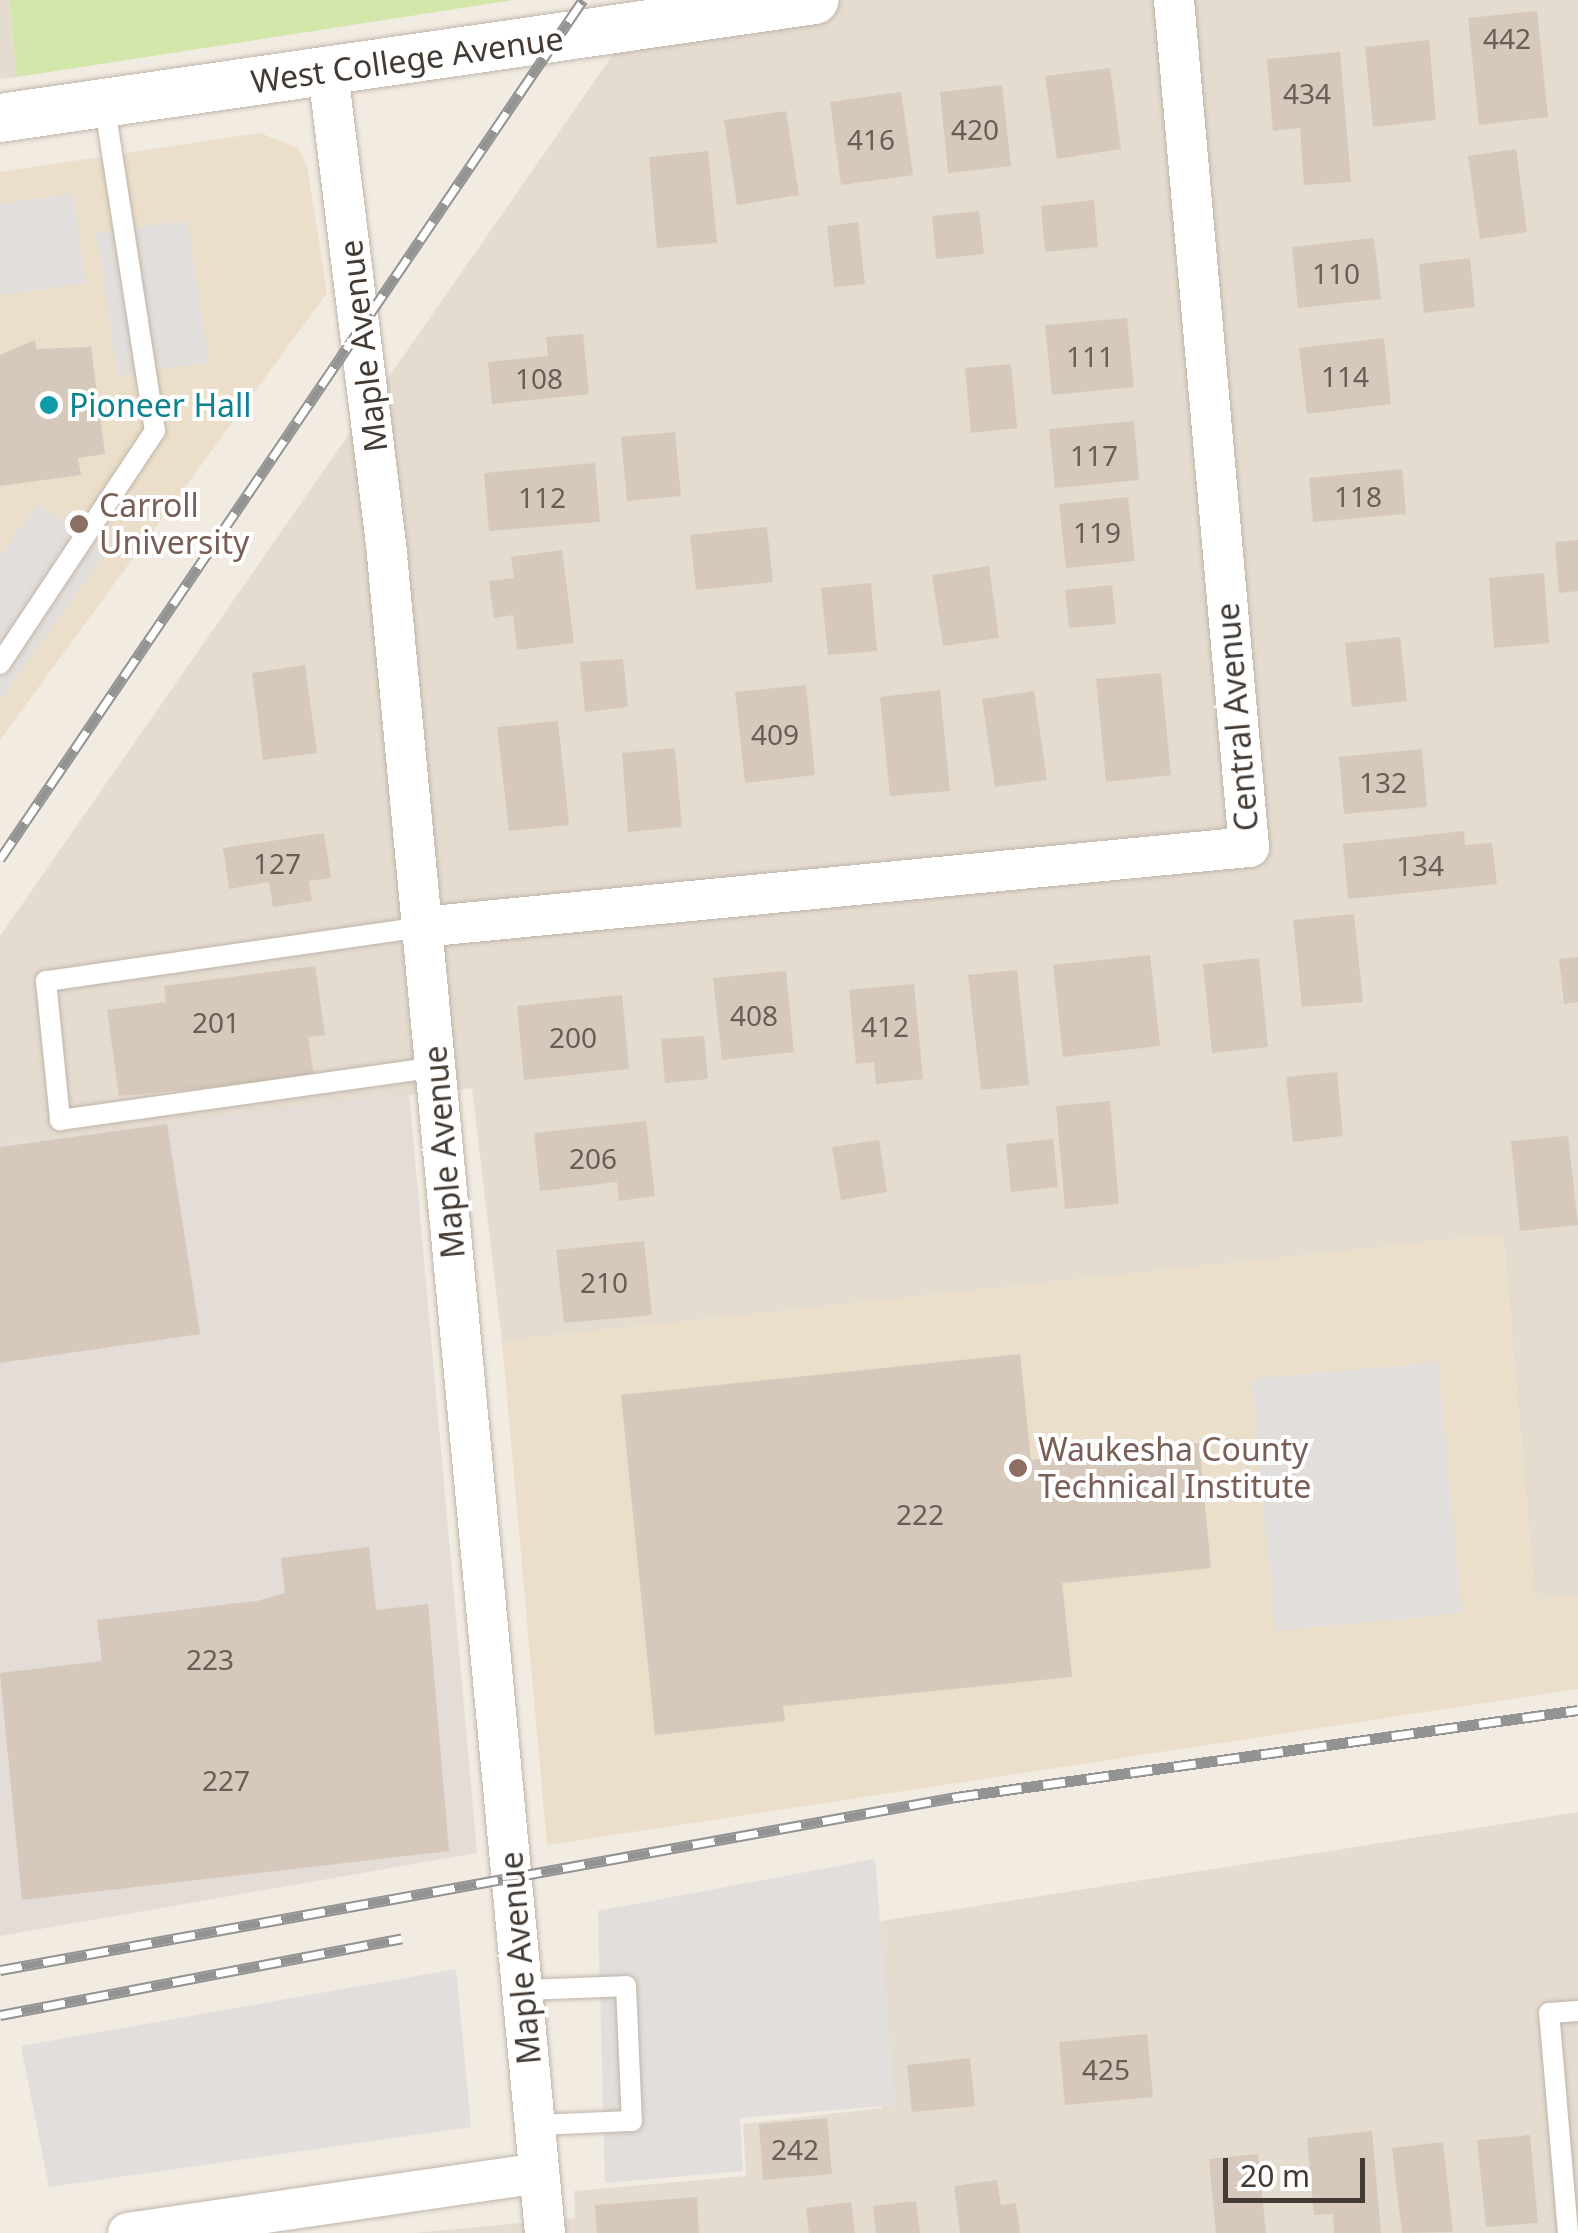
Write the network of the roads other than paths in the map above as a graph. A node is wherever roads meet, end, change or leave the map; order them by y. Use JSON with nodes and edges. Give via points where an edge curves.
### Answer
{"nodes":[{"id":1,"x":814,"y":0,"type":"edge"},
{"id":2,"x":1174,"y":0,"type":"edge"},
{"id":3,"x":328,"y":72,"type":"junction"},
{"id":4,"x":104,"y":103,"type":"junction"},
{"id":5,"x":0,"y":118,"type":"edge"},
{"id":6,"x":0,"y":664,"type":"edge"},
{"id":7,"x":422,"y":927,"type":"junction"},
{"id":8,"x":436,"y":1067,"type":"junction"},
{"id":9,"x":523,"y":1990,"type":"junction"},
{"id":10,"x":1578,"y":2010,"type":"edge"},
{"id":11,"x":535,"y":2126,"type":"junction"},
{"id":12,"x":539,"y":2173,"type":"junction"},
{"id":13,"x":128,"y":2233,"type":"edge"},
{"id":14,"x":545,"y":2233,"type":"edge"},
{"id":15,"x":1568,"y":2233,"type":"edge"}],
"edges":[{"from":1,"to":3,"type":"street","name":"West College Avenue"},
{"from":2,"to":7,"type":"street","name":"Central Avenue","via":[[1250,846]]},
{"from":3,"to":4,"type":"street","name":"West College Avenue"},
{"from":3,"to":7,"type":"street","name":"Maple Avenue"},
{"from":4,"to":5,"type":"street","name":"West College Avenue"},
{"from":4,"to":6,"type":"lane","via":[[156,430]]},
{"from":7,"to":8,"type":"street","name":"Maple Avenue"},
{"from":7,"to":8,"type":"lane","via":[[46,981],[60,1120]]},
{"from":8,"to":9,"type":"street","name":"Maple Avenue"},
{"from":9,"to":11,"type":"street","name":"Maple Avenue"},
{"from":9,"to":11,"type":"lane","via":[[626,1986],[632,2122]]},
{"from":10,"to":15,"type":"lane","via":[[1549,2014]]},
{"from":11,"to":12,"type":"street","name":"Maple Avenue"},
{"from":12,"to":13,"type":"street"},
{"from":12,"to":14,"type":"street","name":"Maple Avenue"}]}
